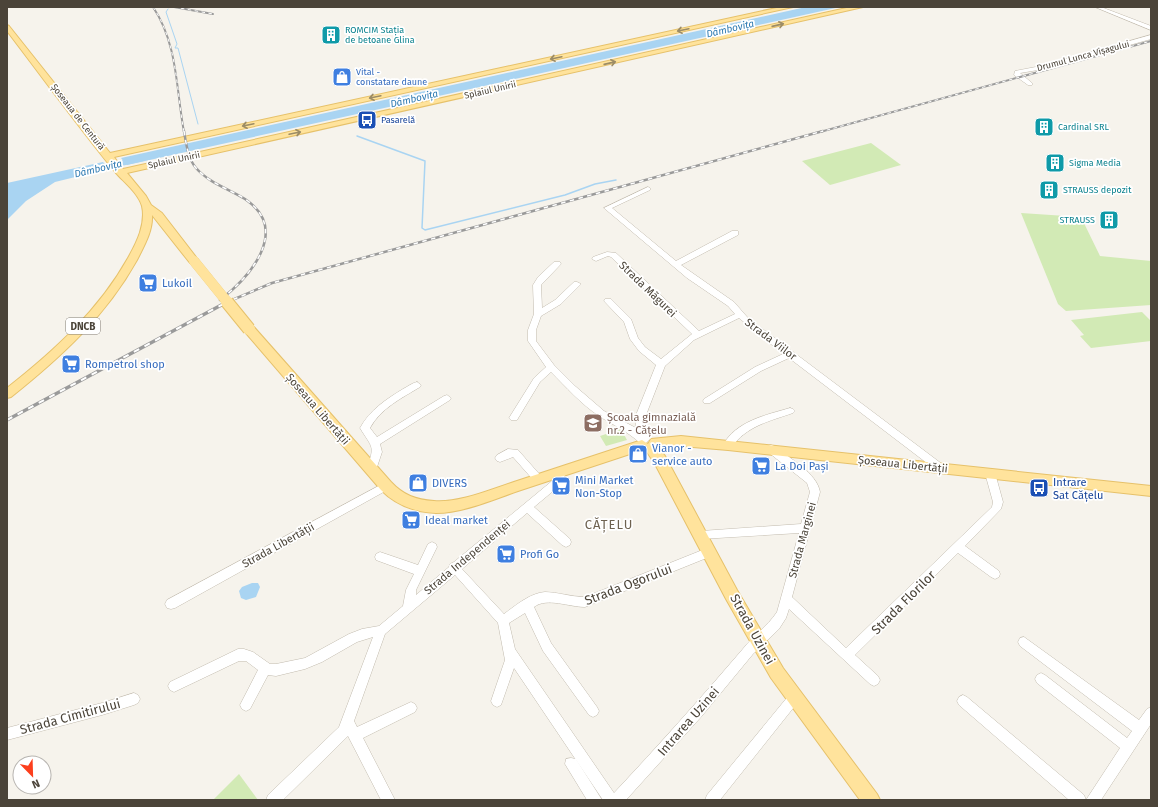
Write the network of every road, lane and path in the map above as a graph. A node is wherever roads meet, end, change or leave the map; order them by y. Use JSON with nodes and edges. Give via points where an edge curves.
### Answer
{"nodes":[{"id":1,"x":790,"y":7,"type":"edge"},
{"id":2,"x":860,"y":7,"type":"edge"},
{"id":3,"x":1097,"y":7,"type":"edge"},
{"id":4,"x":7,"y":27,"type":"edge"},
{"id":5,"x":1151,"y":29,"type":"edge"},
{"id":6,"x":1150,"y":37,"type":"edge"},
{"id":7,"x":1030,"y":84,"type":"dead end"},
{"id":8,"x":114,"y":164,"type":"junction"},
{"id":9,"x":146,"y":166,"type":"junction"},
{"id":10,"x":128,"y":181,"type":"junction"},
{"id":11,"x":648,"y":188,"type":"dead end"},
{"id":12,"x":147,"y":207,"type":"junction"},
{"id":13,"x":147,"y":218,"type":"junction"},
{"id":14,"x":168,"y":231,"type":"junction"},
{"id":15,"x":735,"y":233,"type":"dead end"},
{"id":16,"x":144,"y":236,"type":"junction"},
{"id":17,"x":596,"y":259,"type":"dead end"},
{"id":18,"x":558,"y":264,"type":"dead end"},
{"id":19,"x":676,"y":264,"type":"junction"},
{"id":20,"x":576,"y":284,"type":"dead end"},
{"id":21,"x":608,"y":301,"type":"dead end"},
{"id":22,"x":538,"y":314,"type":"junction"},
{"id":23,"x":739,"y":315,"type":"junction"},
{"id":24,"x":696,"y":334,"type":"junction"},
{"id":25,"x":790,"y":354,"type":"junction"},
{"id":26,"x":661,"y":364,"type":"junction"},
{"id":27,"x":551,"y":367,"type":"junction"},
{"id":28,"x":417,"y":385,"type":"dead end"},
{"id":29,"x":7,"y":394,"type":"edge"},
{"id":30,"x":447,"y":398,"type":"dead end"},
{"id":31,"x":707,"y":401,"type":"dead end"},
{"id":32,"x":790,"y":411,"type":"dead end"},
{"id":33,"x":514,"y":418,"type":"dead end"},
{"id":34,"x":376,"y":442,"type":"junction"},
{"id":35,"x":647,"y":443,"type":"junction"},
{"id":36,"x":728,"y":445,"type":"junction"},
{"id":37,"x":771,"y":450,"type":"junction"},
{"id":38,"x":500,"y":458,"type":"dead end"},
{"id":39,"x":938,"y":467,"type":"junction"},
{"id":40,"x":371,"y":470,"type":"junction"},
{"id":41,"x":560,"y":472,"type":"junction"},
{"id":42,"x":990,"y":473,"type":"junction"},
{"id":43,"x":538,"y":479,"type":"junction"},
{"id":44,"x":386,"y":486,"type":"junction"},
{"id":45,"x":1151,"y":491,"type":"edge"},
{"id":46,"x":527,"y":507,"type":"junction"},
{"id":47,"x":804,"y":528,"type":"junction"},
{"id":48,"x":701,"y":534,"type":"junction"},
{"id":49,"x":566,"y":542,"type":"dead end"},
{"id":50,"x":432,"y":547,"type":"dead end"},
{"id":51,"x":958,"y":547,"type":"junction"},
{"id":52,"x":710,"y":552,"type":"junction"},
{"id":53,"x":380,"y":557,"type":"dead end"},
{"id":54,"x":454,"y":567,"type":"junction"},
{"id":55,"x":420,"y":571,"type":"junction"},
{"id":56,"x":995,"y":574,"type":"dead end"},
{"id":57,"x":787,"y":600,"type":"junction"},
{"id":58,"x":171,"y":604,"type":"dead end"},
{"id":59,"x":528,"y":605,"type":"junction"},
{"id":60,"x":408,"y":607,"type":"junction"},
{"id":61,"x":503,"y":621,"type":"junction"},
{"id":62,"x":381,"y":631,"type":"junction"},
{"id":63,"x":758,"y":641,"type":"junction"},
{"id":64,"x":1024,"y":642,"type":"dead end"},
{"id":65,"x":510,"y":651,"type":"junction"},
{"id":66,"x":845,"y":654,"type":"junction"},
{"id":67,"x":265,"y":669,"type":"junction"},
{"id":68,"x":1041,"y":679,"type":"dead end"},
{"id":69,"x":874,"y":680,"type":"dead end"},
{"id":70,"x":174,"y":686,"type":"dead end"},
{"id":71,"x":794,"y":698,"type":"junction"},
{"id":72,"x":134,"y":699,"type":"dead end"},
{"id":73,"x":497,"y":701,"type":"dead end"},
{"id":74,"x":963,"y":701,"type":"dead end"},
{"id":75,"x":246,"y":705,"type":"dead end"},
{"id":76,"x":411,"y":708,"type":"dead end"},
{"id":77,"x":593,"y":711,"type":"dead end"},
{"id":78,"x":1151,"y":713,"type":"edge"},
{"id":79,"x":348,"y":722,"type":"junction"},
{"id":80,"x":1140,"y":730,"type":"junction"},
{"id":81,"x":7,"y":734,"type":"edge"},
{"id":82,"x":355,"y":734,"type":"junction"},
{"id":83,"x":1128,"y":746,"type":"junction"},
{"id":84,"x":571,"y":764,"type":"dead end"},
{"id":85,"x":273,"y":800,"type":"edge"},
{"id":86,"x":388,"y":800,"type":"edge"},
{"id":87,"x":595,"y":800,"type":"edge"},
{"id":88,"x":611,"y":800,"type":"edge"},
{"id":89,"x":617,"y":800,"type":"edge"},
{"id":90,"x":712,"y":800,"type":"edge"},
{"id":91,"x":872,"y":800,"type":"edge"},
{"id":92,"x":1079,"y":800,"type":"edge"},
{"id":93,"x":1093,"y":800,"type":"edge"}],
"edges":[{"from":1,"to":8,"type":"main road","name":"Splaiul Unirii","one_way":true},
{"from":9,"to":2,"type":"main road","name":"Splaiul Unirii","one_way":true},
{"from":3,"to":5,"type":"street"},
{"from":4,"to":8,"type":"main road","name":"Șoseaua de Centură"},
{"from":6,"to":7,"type":"street","name":"Drumul Lunca Vișagului","via":[[1037,69],[1019,71],[1017,75]]},
{"from":8,"to":9,"type":"main road","name":"Splaiul Unirii"},
{"from":8,"to":10,"type":"main road","name":"Șoseaua de Centură"},
{"from":9,"to":10,"type":"main road","via":[[130,173]]},
{"from":10,"to":12,"type":"main road","name":"Șoseaua de Centură","via":[[144,198]]},
{"from":11,"to":19,"type":"street","name":"Strada Viilor","via":[[607,208]]},
{"from":12,"to":13,"type":"main road","number":"DNCB"},
{"from":12,"to":14,"type":"main road","name":"Șoseaua Libertății","via":[[158,215]]},
{"from":13,"to":14,"type":"main road"},
{"from":13,"to":16,"type":"main road","number":"DNCB"},
{"from":14,"to":16,"type":"main road","via":[[152,230]]},
{"from":14,"to":40,"type":"main road","name":"Șoseaua Libertății","bridge":true},
{"from":15,"to":19,"type":"street"},
{"from":16,"to":29,"type":"main road","number":"DNCB","via":[[126,272],[95,314],[46,362]]},
{"from":17,"to":24,"type":"street","name":"Strada Măgurei","via":[[607,254],[613,255]]},
{"from":18,"to":22,"type":"street","via":[[537,286]]},
{"from":19,"to":23,"type":"street","name":"Strada Viilor","via":[[731,304]]},
{"from":20,"to":22,"type":"street","via":[[558,302]]},
{"from":21,"to":26,"type":"street","via":[[628,321],[634,339],[642,349]]},
{"from":22,"to":27,"type":"street","via":[[532,330],[532,341]]},
{"from":23,"to":24,"type":"street"},
{"from":23,"to":25,"type":"street","name":"Strada Viilor"},
{"from":24,"to":26,"type":"street"},
{"from":25,"to":31,"type":"street","via":[[758,369]]},
{"from":25,"to":39,"type":"street","name":"Strada Viilor"},
{"from":26,"to":35,"type":"street","via":[[641,415],[640,427]]},
{"from":27,"to":33,"type":"street","via":[[534,384]]},
{"from":27,"to":35,"type":"street","via":[[591,405]]},
{"from":28,"to":34,"type":"street","via":[[375,411],[365,428]]},
{"from":30,"to":34,"type":"street"},
{"from":32,"to":36,"type":"street","via":[[745,429],[733,437]]},
{"from":34,"to":40,"type":"street","via":[[377,453]]},
{"from":35,"to":36,"type":"main road","name":"Șoseaua Libertății","via":[[681,441]]},
{"from":35,"to":41,"type":"main road","name":"Șoseaua Libertății"},
{"from":35,"to":48,"type":"main road","name":"Strada Uzinei","via":[[660,460]]},
{"from":36,"to":37,"type":"main road","name":"Șoseaua Libertății"},
{"from":37,"to":39,"type":"main road","name":"Șoseaua Libertății"},
{"from":37,"to":47,"type":"street","name":"Strada Marginei","via":[[810,480],[814,486],[815,492]]},
{"from":38,"to":43,"type":"street","via":[[508,453],[515,454]]},
{"from":39,"to":42,"type":"main road","name":"Șoseaua Libertății"},
{"from":40,"to":44,"type":"main road","name":"Șoseaua Libertății"},
{"from":41,"to":43,"type":"main road","name":"Șoseaua Libertății"},
{"from":41,"to":46,"type":"street","name":"Strada Independenței","via":[[557,482]]},
{"from":42,"to":45,"type":"main road","name":"Șoseaua Libertății"},
{"from":42,"to":51,"type":"street","name":"Strada Florilor","via":[[998,506]]},
{"from":43,"to":44,"type":"main road","name":"Șoseaua Libertății","via":[[466,502],[435,508],[404,501]]},
{"from":44,"to":58,"type":"street","name":"Strada Libertății"},
{"from":46,"to":49,"type":"street"},
{"from":46,"to":54,"type":"street","name":"Strada Independenței"},
{"from":47,"to":48,"type":"street"},
{"from":47,"to":57,"type":"street","name":"Strada Marginei"},
{"from":48,"to":52,"type":"main road","name":"Strada Uzinei"},
{"from":50,"to":55,"type":"street","name":"Strada Independenței"},
{"from":51,"to":56,"type":"street"},
{"from":51,"to":66,"type":"street","name":"Strada Florilor","via":[[854,650]]},
{"from":52,"to":59,"type":"street","name":"Strada Ogorului","via":[[585,602],[544,597]]},
{"from":52,"to":63,"type":"main road","name":"Strada Uzinei"},
{"from":53,"to":55,"type":"street","name":"Strada Independenței"},
{"from":54,"to":60,"type":"street","name":"Strada Independenței"},
{"from":54,"to":61,"type":"street"},
{"from":55,"to":60,"type":"street","name":"Strada Independenței","via":[[411,590]]},
{"from":57,"to":63,"type":"street","name":"Strada Marginei","via":[[775,625]]},
{"from":57,"to":66,"type":"street"},
{"from":59,"to":61,"type":"street","name":"Strada Ogorului"},
{"from":59,"to":77,"type":"street","via":[[547,647]]},
{"from":60,"to":62,"type":"street","name":"Strada Independenței"},
{"from":61,"to":65,"type":"street"},
{"from":62,"to":67,"type":"street","via":[[360,635],[307,663],[274,670]]},
{"from":62,"to":79,"type":"street","name":"Strada Independenței"},
{"from":63,"to":71,"type":"main road","name":"Strada Uzinei"},
{"from":63,"to":89,"type":"street","name":"Intrarea Uzinei","via":[[697,713]]},
{"from":64,"to":80,"type":"street"},
{"from":65,"to":73,"type":"street","via":[[510,668]]},
{"from":65,"to":88,"type":"street"},
{"from":66,"to":69,"type":"street"},
{"from":67,"to":70,"type":"street","via":[[252,657],[238,655]]},
{"from":67,"to":75,"type":"street"},
{"from":68,"to":83,"type":"street"},
{"from":71,"to":90,"type":"street"},
{"from":71,"to":91,"type":"main road","name":"Strada Uzinei"},
{"from":72,"to":81,"type":"street","name":"Strada Cimitirului"},
{"from":74,"to":92,"type":"street"},
{"from":76,"to":82,"type":"street"},
{"from":78,"to":80,"type":"street"},
{"from":79,"to":82,"type":"street"},
{"from":79,"to":85,"type":"street","name":"Strada Independenței","via":[[333,744]]},
{"from":80,"to":83,"type":"street"},
{"from":82,"to":86,"type":"street"},
{"from":83,"to":93,"type":"street"},
{"from":84,"to":87,"type":"street"}]}
